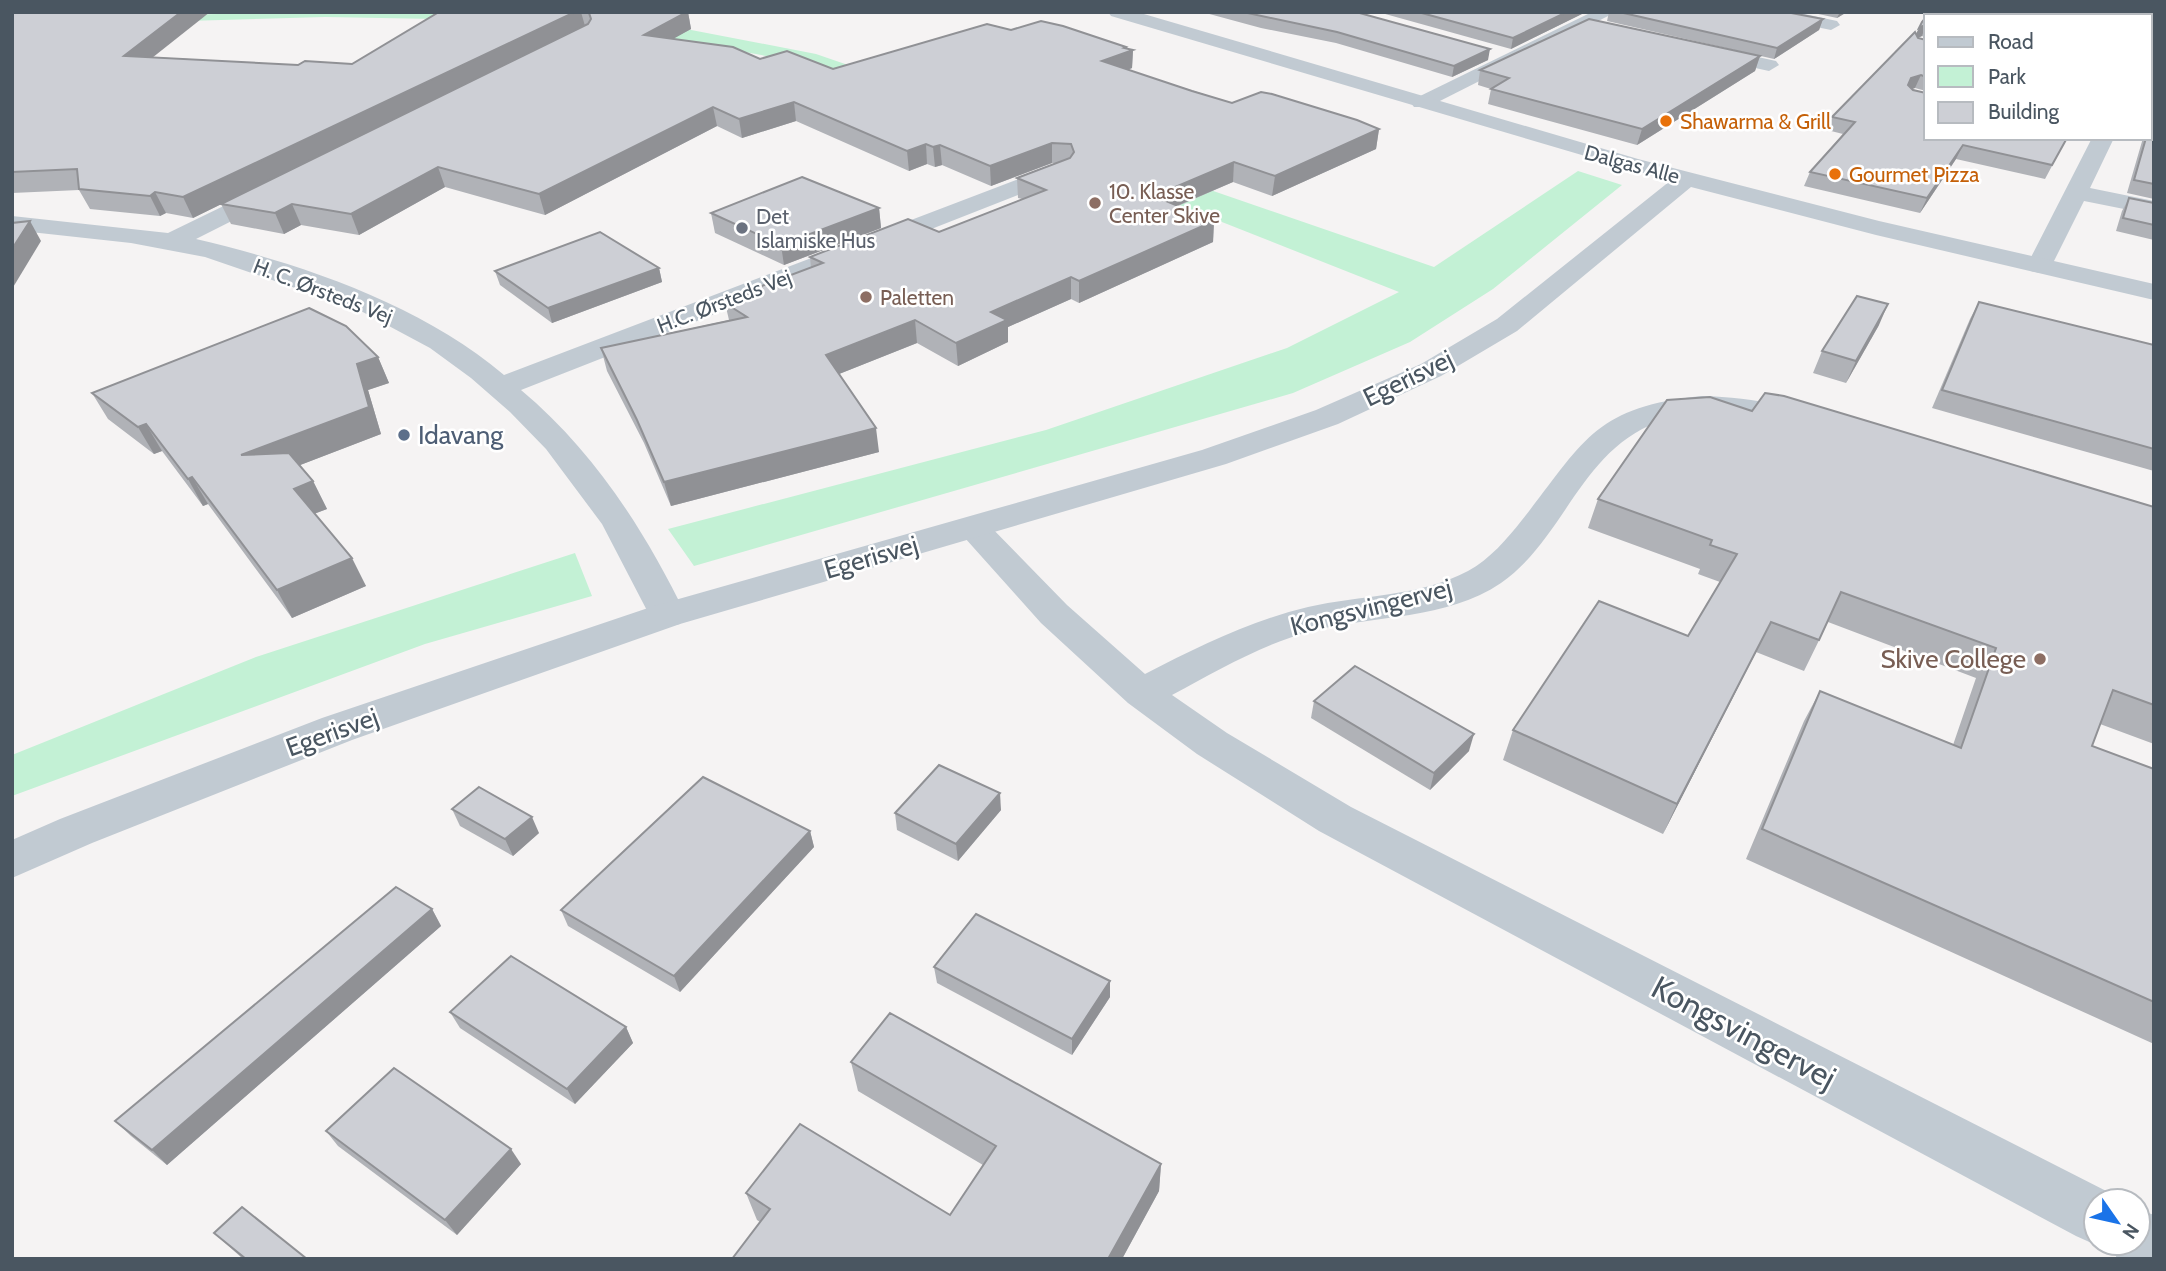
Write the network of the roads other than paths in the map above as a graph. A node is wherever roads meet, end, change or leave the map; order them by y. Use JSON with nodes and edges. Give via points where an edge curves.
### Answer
{"nodes":[{"id":1,"x":1117,"y":12,"type":"edge"},
{"id":2,"x":1768,"y":12,"type":"edge"},
{"id":3,"x":1608,"y":21,"type":"edge"},
{"id":4,"x":1831,"y":25,"type":"dead end"},
{"id":5,"x":1689,"y":48,"type":"edge"},
{"id":6,"x":1487,"y":51,"type":"edge"},
{"id":7,"x":1513,"y":58,"type":"junction"},
{"id":8,"x":1769,"y":65,"type":"edge"},
{"id":9,"x":1421,"y":103,"type":"junction"},
{"id":10,"x":2102,"y":140,"type":"edge"},
{"id":11,"x":1061,"y":170,"type":"edge"},
{"id":12,"x":1687,"y":179,"type":"junction"},
{"id":13,"x":292,"y":181,"type":"edge"},
{"id":14,"x":2075,"y":192,"type":"junction"},
{"id":15,"x":2154,"y":208,"type":"edge"},
{"id":16,"x":12,"y":223,"type":"edge"},
{"id":17,"x":172,"y":241,"type":"junction"},
{"id":18,"x":2040,"y":265,"type":"junction"},
{"id":19,"x":2154,"y":292,"type":"edge"},
{"id":20,"x":503,"y":386,"type":"junction"},
{"id":21,"x":1829,"y":428,"type":"edge"},
{"id":22,"x":973,"y":528,"type":"junction"},
{"id":23,"x":667,"y":615,"type":"junction"},
{"id":24,"x":1142,"y":694,"type":"junction"},
{"id":25,"x":12,"y":860,"type":"edge"},
{"id":26,"x":2082,"y":1209,"type":"edge"}],
"edges":[{"from":1,"to":9,"type":"street","name":"Dalgas Alle"},
{"from":2,"to":4,"type":"street"},
{"from":3,"to":7,"type":"street","via":[[1583,24]]},
{"from":5,"to":8,"type":"street"},
{"from":6,"to":7,"type":"street"},
{"from":7,"to":9,"type":"street"},
{"from":9,"to":12,"type":"street","name":"Dalgas Alle"},
{"from":10,"to":14,"type":"street"},
{"from":11,"to":20,"type":"street","name":"H.C. Ørsteds Vej"},
{"from":12,"to":18,"type":"street","name":"Dalgas Alle"},
{"from":12,"to":22,"type":"street","name":"Egerisvej","via":[[1507,325],[1430,370],[1327,417],[1214,457]]},
{"from":13,"to":17,"type":"street"},
{"from":14,"to":15,"type":"street"},
{"from":14,"to":18,"type":"street"},
{"from":16,"to":17,"type":"street","name":"H. C. Ørsteds Vej"},
{"from":17,"to":20,"type":"street","name":"H. C. Ørsteds Vej","via":[[340,292],[395,316]]},
{"from":18,"to":19,"type":"street","name":"Dalgas Alle"},
{"from":20,"to":23,"type":"street","name":"H. C. Ørsteds Vej","via":[[563,448],[615,515]]},
{"from":21,"to":24,"type":"street","name":"Kongsvingervej","via":[[1777,412],[1725,406],[1681,408],[1639,417],[1604,438],[1512,556],[1480,579],[1419,601],[1306,620],[1238,644]]},
{"from":22,"to":23,"type":"street","name":"Egerisvej"},
{"from":22,"to":24,"type":"street","name":"Kongsvingervej","via":[[1053,616]]},
{"from":23,"to":25,"type":"street","name":"Egerisvej","via":[[337,729]]},
{"from":24,"to":26,"type":"street","name":"Kongsvingervej","via":[[1335,819]]}]}
